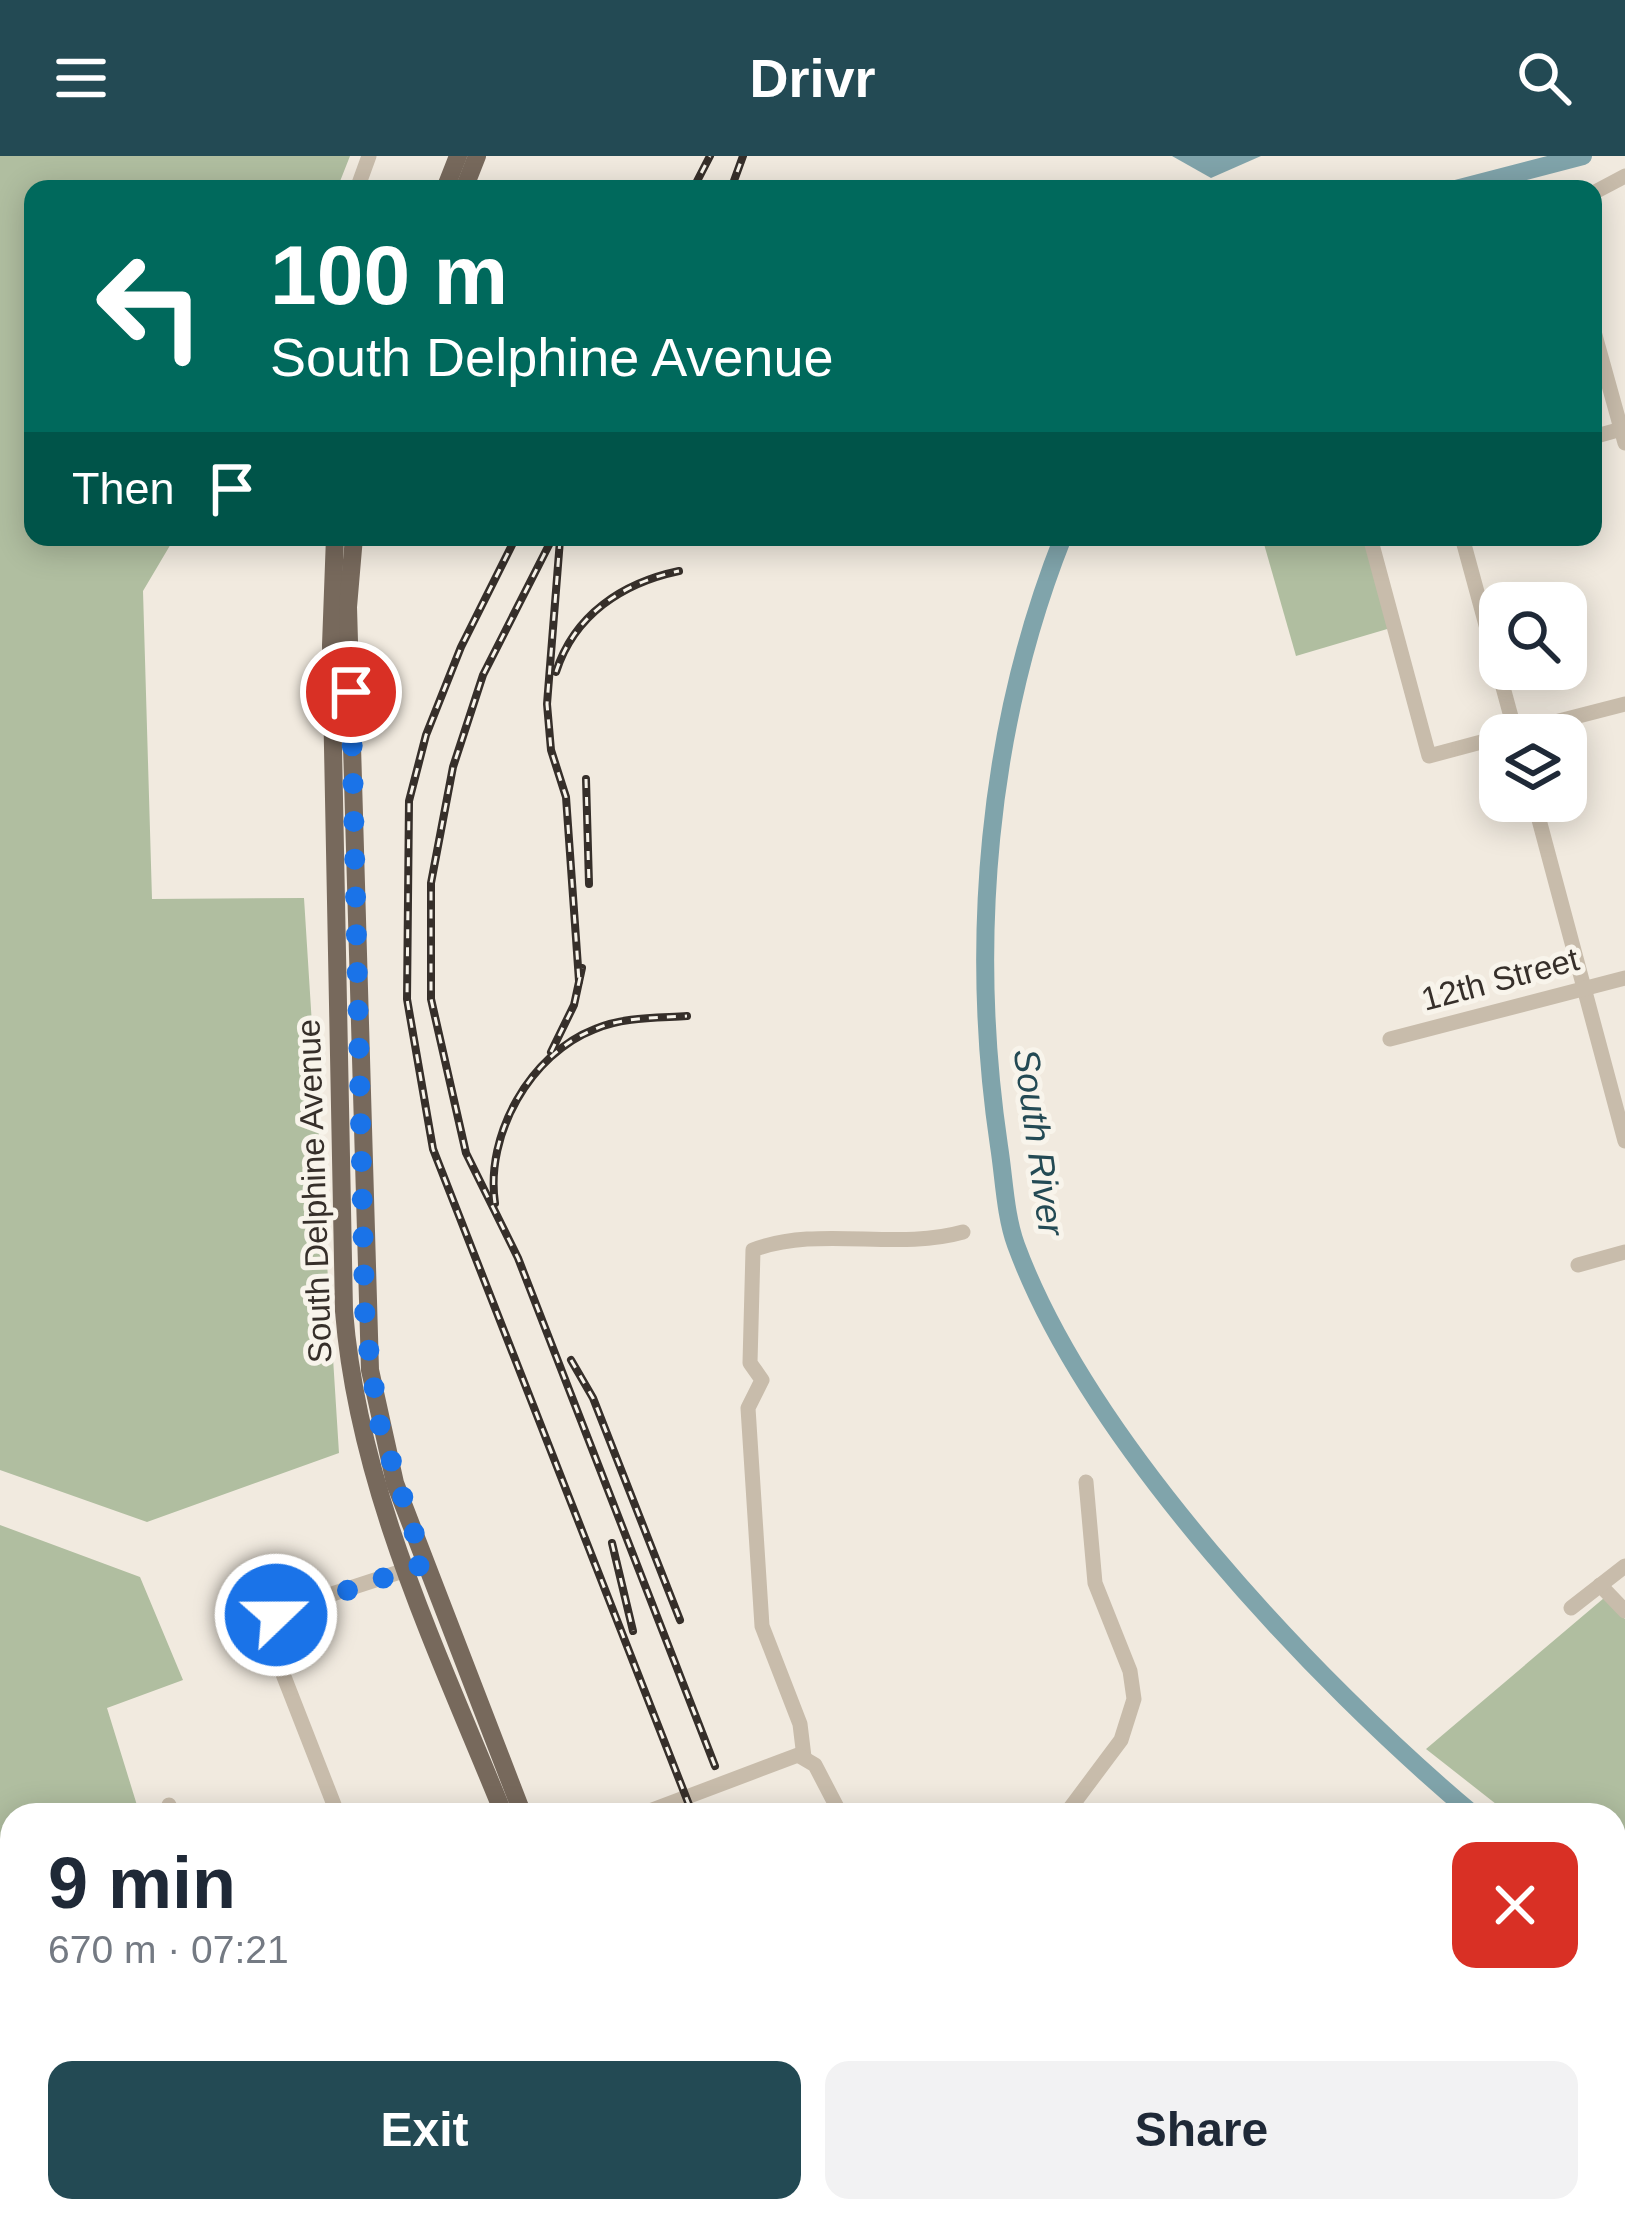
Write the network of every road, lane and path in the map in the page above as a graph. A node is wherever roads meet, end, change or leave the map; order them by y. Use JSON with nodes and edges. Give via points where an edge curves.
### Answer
{"nodes":[{"id":1,"x":1602,"y":359,"type":"edge"},
{"id":2,"x":1624,"y":434,"type":"edge"},
{"id":3,"x":334,"y":546,"type":"edge"},
{"id":4,"x":353,"y":546,"type":"edge"},
{"id":5,"x":1372,"y":546,"type":"edge"},
{"id":6,"x":1464,"y":546,"type":"edge"},
{"id":7,"x":1625,"y":704,"type":"edge"},
{"id":8,"x":1504,"y":714,"type":"edge"},
{"id":9,"x":1587,"y":714,"type":"edge"},
{"id":10,"x":1479,"y":743,"type":"edge"},
{"id":11,"x":1540,"y":822,"type":"edge"},
{"id":12,"x":1625,"y":977,"type":"edge"},
{"id":13,"x":1584,"y":988,"type":"junction"},
{"id":14,"x":1390,"y":1039,"type":"dead end"},
{"id":15,"x":1625,"y":1141,"type":"edge"},
{"id":16,"x":963,"y":1232,"type":"dead end"},
{"id":17,"x":1625,"y":1252,"type":"edge"},
{"id":18,"x":1578,"y":1264,"type":"dead end"},
{"id":19,"x":1086,"y":1482,"type":"dead end"},
{"id":20,"x":1625,"y":1566,"type":"edge"},
{"id":21,"x":416,"y":1567,"type":"junction"},
{"id":22,"x":1600,"y":1586,"type":"junction"},
{"id":23,"x":1571,"y":1608,"type":"dead end"},
{"id":24,"x":1625,"y":1611,"type":"edge"},
{"id":25,"x":804,"y":1757,"type":"junction"},
{"id":26,"x":334,"y":1803,"type":"edge"},
{"id":27,"x":500,"y":1803,"type":"edge"},
{"id":28,"x":518,"y":1803,"type":"edge"},
{"id":29,"x":670,"y":1803,"type":"edge"},
{"id":30,"x":834,"y":1803,"type":"edge"},
{"id":31,"x":1074,"y":1803,"type":"edge"}],
"edges":[{"from":1,"to":2,"type":"street"},
{"from":3,"to":21,"type":"main road","name":"South Delphine Avenue","via":[[344,1311],[362,1436]]},
{"from":4,"to":21,"type":"main road","name":"South Delphine Avenue","via":[[348,607],[365,1323],[379,1422]]},
{"from":5,"to":10,"type":"street","via":[[1429,756]]},
{"from":6,"to":8,"type":"street"},
{"from":7,"to":9,"type":"street"},
{"from":11,"to":13,"type":"street"},
{"from":12,"to":13,"type":"street","name":"12th Street"},
{"from":13,"to":14,"type":"street","name":"12th Street"},
{"from":13,"to":15,"type":"street"},
{"from":16,"to":25,"type":"street","via":[[752,1250],[750,1363],[761,1380],[748,1408],[761,1618]]},
{"from":17,"to":18,"type":"street"},
{"from":19,"to":31,"type":"street","via":[[1095,1583],[1134,1699],[1121,1740]]},
{"from":20,"to":22,"type":"street"},
{"from":21,"to":26,"type":"street","via":[[271,1620]]},
{"from":21,"to":27,"type":"main road","name":"South Delphine Avenue"},
{"from":21,"to":28,"type":"main road","name":"South Delphine Avenue"},
{"from":22,"to":23,"type":"street"},
{"from":22,"to":24,"type":"street"},
{"from":25,"to":29,"type":"street","via":[[776,1760]]},
{"from":25,"to":30,"type":"street"}]}
